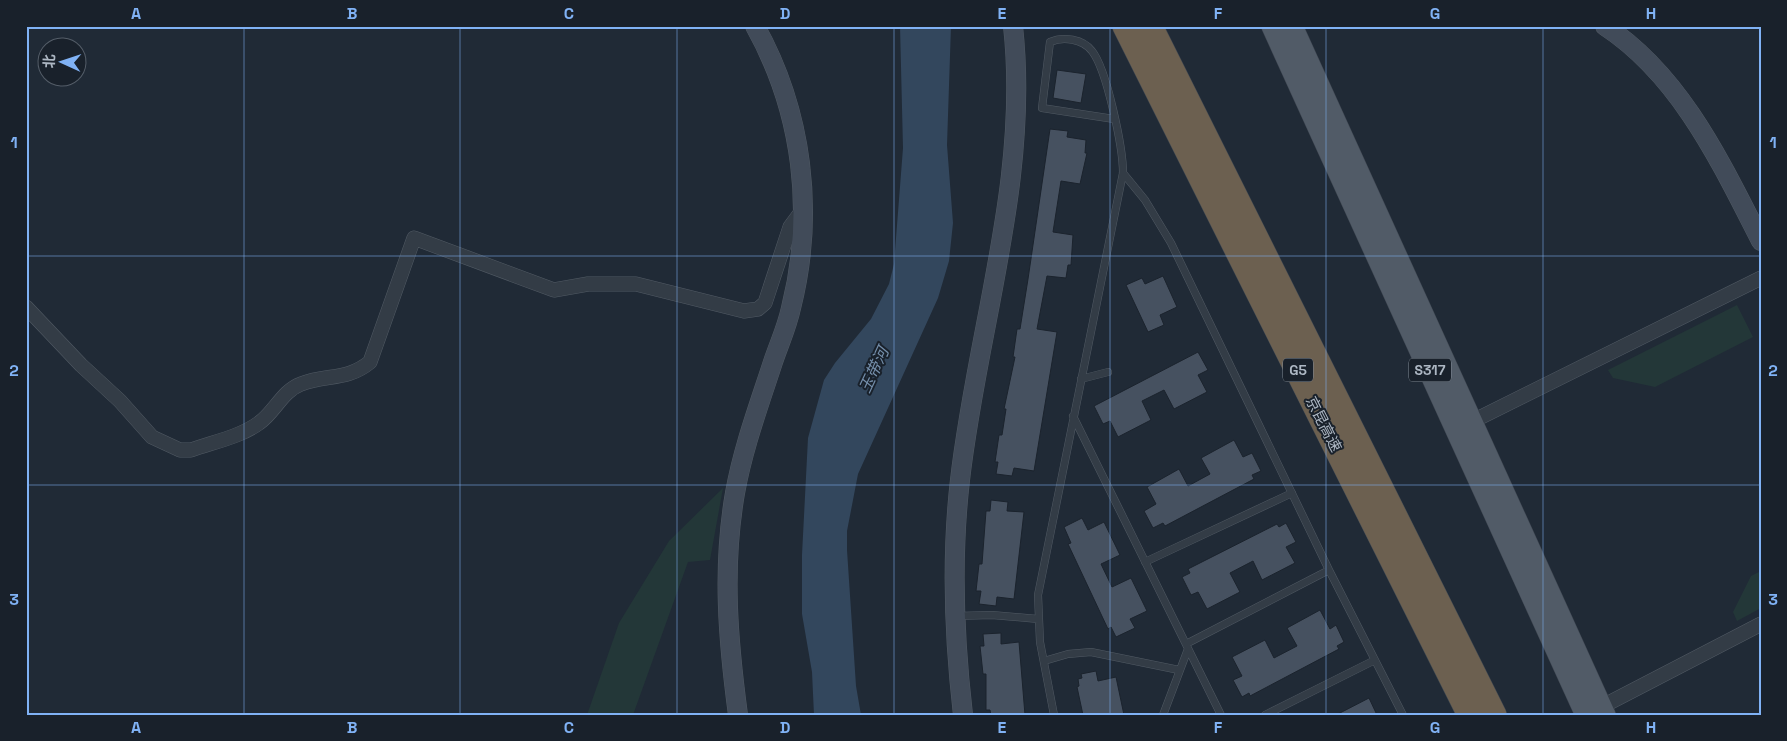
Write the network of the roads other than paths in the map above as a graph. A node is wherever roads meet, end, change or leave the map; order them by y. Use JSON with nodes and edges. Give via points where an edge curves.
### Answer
{"nodes":[{"id":1,"x":755,"y":26,"type":"edge"},
{"id":2,"x":1013,"y":26,"type":"edge"},
{"id":3,"x":1125,"y":26,"type":"edge"},
{"id":4,"x":1150,"y":26,"type":"edge"},
{"id":5,"x":1605,"y":26,"type":"edge"},
{"id":6,"x":1287,"y":29,"type":"edge"},
{"id":7,"x":1114,"y":119,"type":"junction"},
{"id":8,"x":1123,"y":173,"type":"junction"},
{"id":9,"x":804,"y":208,"type":"junction"},
{"id":10,"x":1759,"y":235,"type":"edge"},
{"id":11,"x":1761,"y":278,"type":"edge"},
{"id":12,"x":26,"y":307,"type":"edge"},
{"id":13,"x":1108,"y":372,"type":"dead end"},
{"id":14,"x":1081,"y":379,"type":"junction"},
{"id":15,"x":1073,"y":416,"type":"junction"},
{"id":16,"x":1473,"y":421,"type":"junction"},
{"id":17,"x":1292,"y":494,"type":"junction"},
{"id":18,"x":1145,"y":562,"type":"junction"},
{"id":19,"x":1329,"y":570,"type":"junction"},
{"id":20,"x":955,"y":616,"type":"junction"},
{"id":21,"x":1038,"y":619,"type":"junction"},
{"id":22,"x":1761,"y":624,"type":"edge"},
{"id":23,"x":1187,"y":646,"type":"junction"},
{"id":24,"x":1375,"y":660,"type":"junction"},
{"id":25,"x":1044,"y":661,"type":"junction"},
{"id":26,"x":1179,"y":670,"type":"junction"},
{"id":27,"x":1597,"y":712,"type":"edge"},
{"id":28,"x":738,"y":715,"type":"edge"},
{"id":29,"x":963,"y":715,"type":"edge"},
{"id":30,"x":1054,"y":715,"type":"edge"},
{"id":31,"x":1163,"y":715,"type":"edge"},
{"id":32,"x":1221,"y":715,"type":"edge"},
{"id":33,"x":1265,"y":715,"type":"edge"},
{"id":34,"x":1402,"y":715,"type":"edge"},
{"id":35,"x":1470,"y":715,"type":"edge"},
{"id":36,"x":1494,"y":715,"type":"edge"}],
"edges":[{"from":1,"to":9,"type":"street","via":[[771,57],[788,106],[797,146]]},
{"from":2,"to":20,"type":"street","via":[[1016,130],[1008,198],[960,480]]},
{"from":3,"to":35,"type":"highway","name":"京昆高速","number":"G5"},
{"from":4,"to":36,"type":"highway","name":"京昆高速","number":"G5"},
{"from":5,"to":10,"type":"street","via":[[1645,58],[1677,96],[1727,175]]},
{"from":6,"to":16,"type":"main road","number":"S317"},
{"from":6,"to":27,"type":"main road","number":"S317"},
{"from":7,"to":7,"type":"lane","via":[[1102,73],[1092,50],[1064,38],[1050,42],[1042,108]]},
{"from":7,"to":8,"type":"lane","via":[[1122,145]]},
{"from":8,"to":14,"type":"lane"},
{"from":8,"to":17,"type":"lane","via":[[1145,200],[1171,243]]},
{"from":9,"to":12,"type":"street","via":[[790,227],[765,303],[753,311],[636,284],[588,284],[554,290],[414,238],[370,362],[348,376],[300,384],[288,392],[259,424],[191,450],[180,450],[152,437]]},
{"from":9,"to":28,"type":"street","via":[[800,265],[791,310],[743,460],[730,521],[726,590],[730,658]]},
{"from":11,"to":16,"type":"street"},
{"from":13,"to":14,"type":"lane"},
{"from":14,"to":15,"type":"lane"},
{"from":15,"to":18,"type":"lane"},
{"from":15,"to":21,"type":"lane","via":[[1038,596]]},
{"from":16,"to":27,"type":"main road","number":"S317"},
{"from":17,"to":18,"type":"lane"},
{"from":17,"to":19,"type":"lane"},
{"from":18,"to":23,"type":"lane"},
{"from":19,"to":23,"type":"lane"},
{"from":19,"to":24,"type":"lane"},
{"from":20,"to":21,"type":"lane"},
{"from":20,"to":29,"type":"street"},
{"from":21,"to":25,"type":"lane"},
{"from":22,"to":27,"type":"street"},
{"from":23,"to":26,"type":"lane"},
{"from":23,"to":32,"type":"lane"},
{"from":24,"to":33,"type":"lane"},
{"from":24,"to":34,"type":"lane"},
{"from":25,"to":26,"type":"lane","via":[[1091,652]]},
{"from":25,"to":30,"type":"lane"},
{"from":26,"to":31,"type":"lane"}]}
